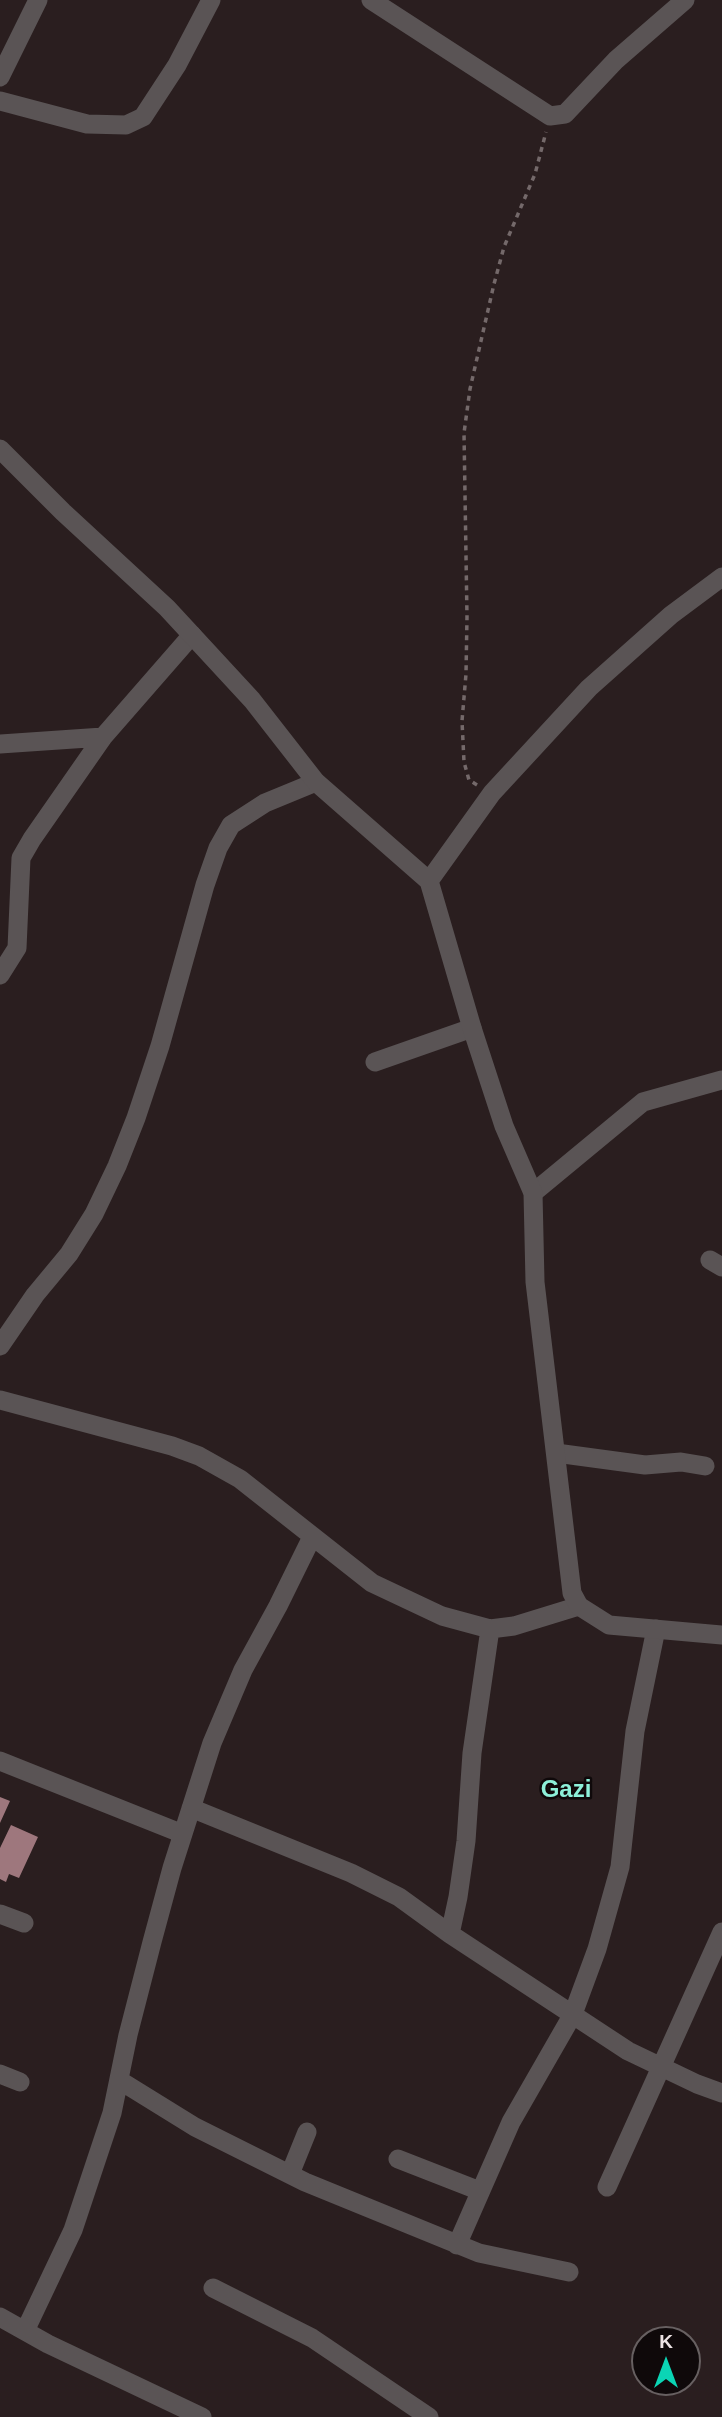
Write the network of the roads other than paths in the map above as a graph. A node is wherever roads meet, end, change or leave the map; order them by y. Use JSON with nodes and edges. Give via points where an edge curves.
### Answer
{"nodes":[{"id":1,"x":38,"y":0,"type":"edge"},
{"id":2,"x":211,"y":0,"type":"edge"},
{"id":3,"x":371,"y":0,"type":"edge"},
{"id":4,"x":685,"y":0,"type":"edge"},
{"id":5,"x":0,"y":77,"type":"edge"},
{"id":6,"x":0,"y":101,"type":"edge"},
{"id":7,"x":0,"y":449,"type":"edge"},
{"id":8,"x":722,"y":577,"type":"edge"},
{"id":9,"x":192,"y":635,"type":"junction"},
{"id":10,"x":103,"y":737,"type":"junction"},
{"id":11,"x":0,"y":744,"type":"edge"},
{"id":12,"x":316,"y":782,"type":"junction"},
{"id":13,"x":429,"y":881,"type":"junction"},
{"id":14,"x":0,"y":975,"type":"edge"},
{"id":15,"x":472,"y":1028,"type":"junction"},
{"id":16,"x":375,"y":1062,"type":"dead end"},
{"id":17,"x":722,"y":1080,"type":"edge"},
{"id":18,"x":533,"y":1193,"type":"junction"},
{"id":19,"x":0,"y":1346,"type":"edge"},
{"id":20,"x":1,"y":1404,"type":"edge"},
{"id":21,"x":556,"y":1453,"type":"junction"},
{"id":22,"x":705,"y":1466,"type":"dead end"},
{"id":23,"x":312,"y":1537,"type":"junction"},
{"id":24,"x":579,"y":1606,"type":"junction"},
{"id":25,"x":491,"y":1629,"type":"junction"},
{"id":26,"x":656,"y":1629,"type":"junction"},
{"id":27,"x":722,"y":1635,"type":"edge"},
{"id":28,"x":0,"y":1761,"type":"edge"},
{"id":29,"x":191,"y":1808,"type":"junction"},
{"id":30,"x":183,"y":1834,"type":"junction"},
{"id":31,"x":0,"y":1914,"type":"edge"},
{"id":32,"x":24,"y":1923,"type":"dead end"},
{"id":33,"x":722,"y":1932,"type":"edge"},
{"id":34,"x":450,"y":1934,"type":"junction"},
{"id":35,"x":573,"y":2014,"type":"junction"},
{"id":36,"x":660,"y":2066,"type":"junction"},
{"id":37,"x":0,"y":2074,"type":"edge"},
{"id":38,"x":119,"y":2080,"type":"junction"},
{"id":39,"x":20,"y":2082,"type":"dead end"},
{"id":40,"x":722,"y":2093,"type":"edge"},
{"id":41,"x":307,"y":2132,"type":"dead end"},
{"id":42,"x":398,"y":2159,"type":"dead end"},
{"id":43,"x":290,"y":2174,"type":"junction"},
{"id":44,"x":607,"y":2187,"type":"dead end"},
{"id":45,"x":480,"y":2191,"type":"junction"},
{"id":46,"x":457,"y":2245,"type":"junction"},
{"id":47,"x":569,"y":2272,"type":"dead end"},
{"id":48,"x":213,"y":2288,"type":"dead end"},
{"id":49,"x":0,"y":2317,"type":"edge"},
{"id":50,"x":25,"y":2331,"type":"junction"},
{"id":51,"x":420,"y":2414,"type":"edge"},
{"id":52,"x":202,"y":2417,"type":"edge"}],
"edges":[{"from":1,"to":5,"type":"street"},
{"from":2,"to":6,"type":"street","via":[[143,117],[126,125],[87,124]]},
{"from":3,"to":4,"type":"street","via":[[550,116],[565,114],[616,60]]},
{"from":7,"to":9,"type":"street"},
{"from":8,"to":13,"type":"street","via":[[671,615],[589,688],[492,793]]},
{"from":9,"to":10,"type":"street"},
{"from":9,"to":12,"type":"street","via":[[252,700]]},
{"from":10,"to":11,"type":"street"},
{"from":10,"to":14,"type":"street","via":[[21,858],[17,948]]},
{"from":12,"to":13,"type":"street"},
{"from":12,"to":19,"type":"street","via":[[265,803],[231,825],[218,848],[160,1046],[117,1166],[69,1254]]},
{"from":13,"to":15,"type":"street"},
{"from":15,"to":16,"type":"street"},
{"from":15,"to":18,"type":"street","via":[[504,1126]]},
{"from":17,"to":18,"type":"street","via":[[643,1102]]},
{"from":18,"to":21,"type":"street","via":[[535,1282]]},
{"from":20,"to":23,"type":"street","via":[[199,1456],[240,1479]]},
{"from":21,"to":22,"type":"street","via":[[645,1465],[681,1462]]},
{"from":21,"to":24,"type":"street","via":[[572,1592]]},
{"from":23,"to":25,"type":"street","via":[[372,1583],[442,1616]]},
{"from":23,"to":29,"type":"street","via":[[243,1670]]},
{"from":24,"to":25,"type":"street"},
{"from":24,"to":26,"type":"street","via":[[609,1625]]},
{"from":25,"to":34,"type":"street"},
{"from":26,"to":27,"type":"street"},
{"from":26,"to":35,"type":"street","via":[[635,1731],[620,1867]]},
{"from":28,"to":30,"type":"street"},
{"from":29,"to":30,"type":"street"},
{"from":29,"to":34,"type":"street","via":[[351,1873],[399,1898]]},
{"from":30,"to":38,"type":"street"},
{"from":31,"to":32,"type":"street"},
{"from":33,"to":36,"type":"street"},
{"from":34,"to":35,"type":"street"},
{"from":35,"to":36,"type":"street","via":[[628,2051]]},
{"from":35,"to":45,"type":"street","via":[[511,2122]]},
{"from":36,"to":40,"type":"street"},
{"from":36,"to":44,"type":"street"},
{"from":37,"to":39,"type":"street"},
{"from":38,"to":43,"type":"street","via":[[195,2127]]},
{"from":38,"to":50,"type":"street","via":[[73,2230]]},
{"from":41,"to":43,"type":"street"},
{"from":42,"to":45,"type":"street"},
{"from":43,"to":46,"type":"street"},
{"from":45,"to":46,"type":"street"},
{"from":46,"to":47,"type":"street"},
{"from":48,"to":51,"type":"street","via":[[312,2338]]},
{"from":49,"to":50,"type":"street"},
{"from":50,"to":52,"type":"street"}]}
